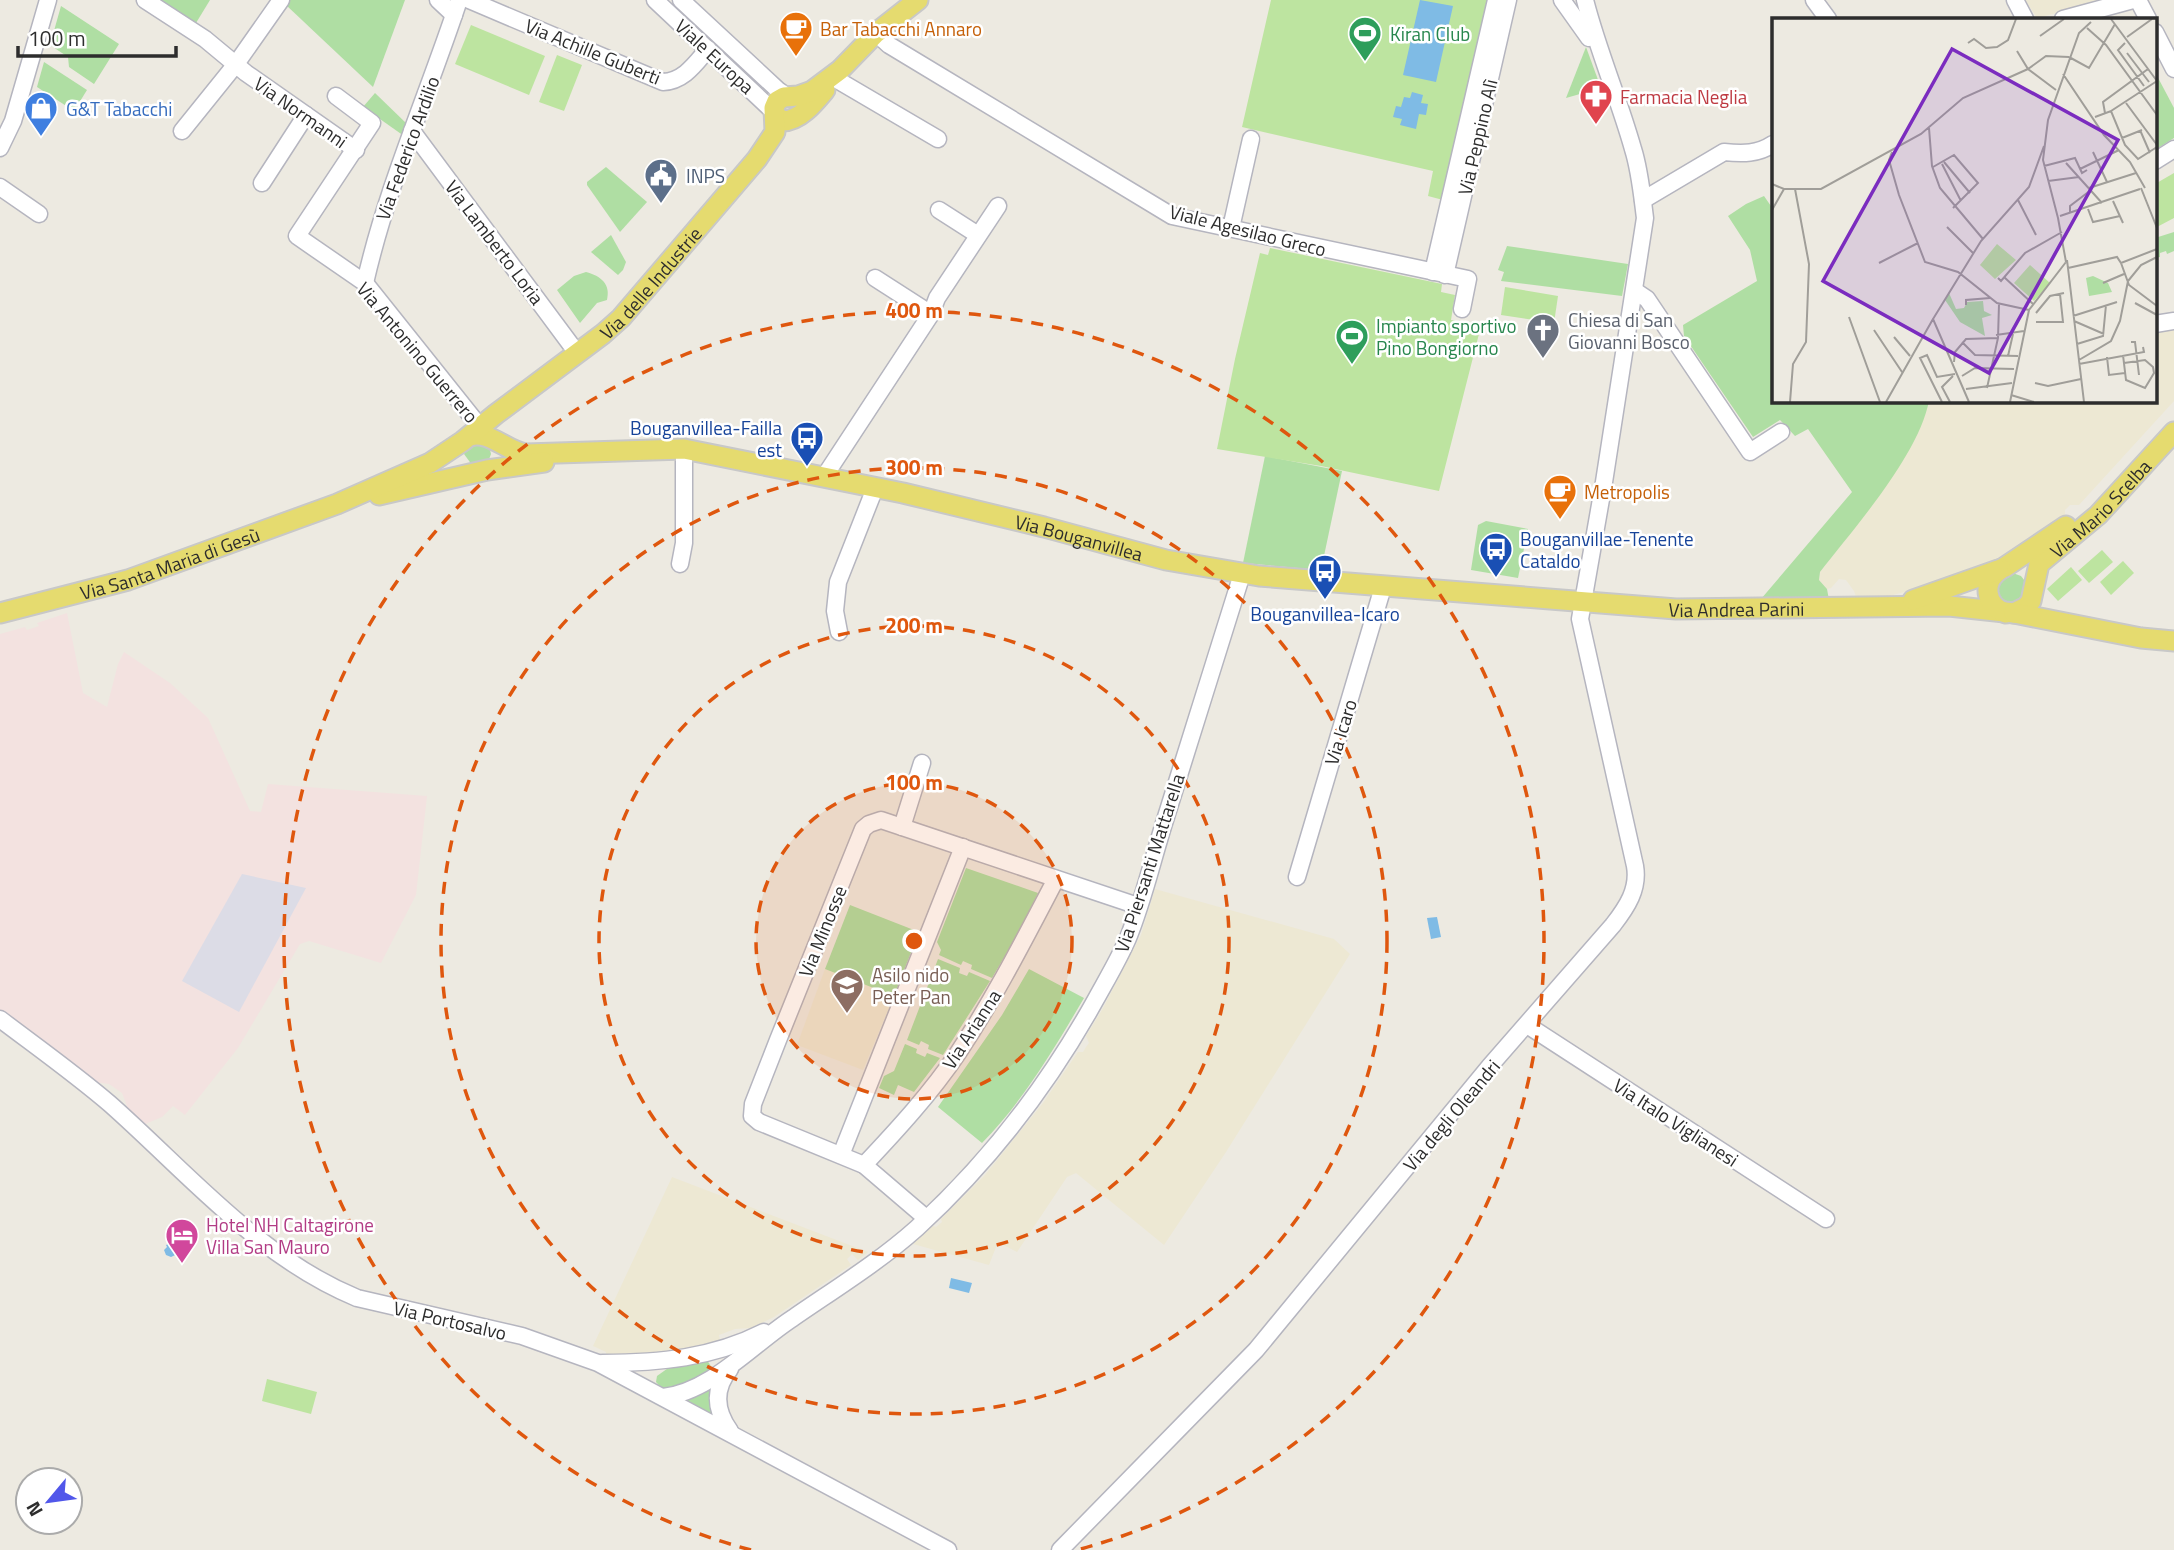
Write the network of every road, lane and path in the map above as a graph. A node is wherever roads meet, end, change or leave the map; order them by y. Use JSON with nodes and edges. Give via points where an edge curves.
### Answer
{"nodes":[{"id":1,"x":48,"y":0,"type":"edge"},
{"id":2,"x":145,"y":0,"type":"edge"},
{"id":3,"x":281,"y":0,"type":"edge"},
{"id":4,"x":438,"y":0,"type":"edge"},
{"id":5,"x":469,"y":0,"type":"edge"},
{"id":6,"x":655,"y":0,"type":"edge"},
{"id":7,"x":681,"y":0,"type":"edge"},
{"id":8,"x":918,"y":0,"type":"edge"},
{"id":9,"x":1496,"y":0,"type":"edge"},
{"id":10,"x":1508,"y":0,"type":"edge"},
{"id":11,"x":1562,"y":0,"type":"edge"},
{"id":12,"x":1585,"y":0,"type":"edge"},
{"id":13,"x":1814,"y":0,"type":"edge"},
{"id":14,"x":2015,"y":0,"type":"edge"},
{"id":15,"x":2133,"y":0,"type":"edge"},
{"id":16,"x":2138,"y":0,"type":"edge"},
{"id":17,"x":457,"y":8,"type":"edge"},
{"id":18,"x":1827,"y":18,"type":"edge"},
{"id":19,"x":2024,"y":18,"type":"edge"},
{"id":20,"x":2067,"y":18,"type":"edge"},
{"id":21,"x":2147,"y":18,"type":"edge"},
{"id":22,"x":876,"y":33,"type":"junction"},
{"id":23,"x":2156,"y":34,"type":"edge"},
{"id":24,"x":708,"y":50,"type":"junction"},
{"id":25,"x":1600,"y":54,"type":"junction"},
{"id":26,"x":236,"y":64,"type":"junction"},
{"id":27,"x":2174,"y":69,"type":"edge"},
{"id":28,"x":837,"y":74,"type":"junction"},
{"id":29,"x":336,"y":96,"type":"dead end"},
{"id":30,"x":789,"y":97,"type":"junction"},
{"id":31,"x":306,"y":115,"type":"junction"},
{"id":32,"x":784,"y":116,"type":"junction"},
{"id":33,"x":182,"y":131,"type":"dead end"},
{"id":34,"x":412,"y":131,"type":"junction"},
{"id":35,"x":938,"y":139,"type":"dead end"},
{"id":36,"x":1251,"y":139,"type":"dead end"},
{"id":37,"x":1772,"y":145,"type":"edge"},
{"id":38,"x":0,"y":148,"type":"edge"},
{"id":39,"x":2174,"y":149,"type":"edge"},
{"id":40,"x":356,"y":150,"type":"junction"},
{"id":41,"x":2156,"y":160,"type":"edge"},
{"id":42,"x":262,"y":184,"type":"dead end"},
{"id":43,"x":0,"y":187,"type":"edge"},
{"id":44,"x":1643,"y":200,"type":"junction"},
{"id":45,"x":998,"y":206,"type":"dead end"},
{"id":46,"x":939,"y":210,"type":"dead end"},
{"id":47,"x":39,"y":214,"type":"dead end"},
{"id":48,"x":1231,"y":228,"type":"junction"},
{"id":49,"x":978,"y":235,"type":"junction"},
{"id":50,"x":1439,"y":274,"type":"junction"},
{"id":51,"x":875,"y":278,"type":"dead end"},
{"id":52,"x":365,"y":283,"type":"junction"},
{"id":53,"x":1635,"y":291,"type":"junction"},
{"id":54,"x":1462,"y":309,"type":"dead end"},
{"id":55,"x":931,"y":314,"type":"junction"},
{"id":56,"x":2174,"y":321,"type":"edge"},
{"id":57,"x":2156,"y":324,"type":"edge"},
{"id":58,"x":578,"y":353,"type":"junction"},
{"id":59,"x":2174,"y":415,"type":"edge"},
{"id":60,"x":1781,"y":432,"type":"dead end"},
{"id":61,"x":2174,"y":432,"type":"edge"},
{"id":62,"x":484,"y":439,"type":"junction"},
{"id":63,"x":684,"y":449,"type":"junction"},
{"id":64,"x":582,"y":453,"type":"junction"},
{"id":65,"x":483,"y":471,"type":"junction"},
{"id":66,"x":824,"y":477,"type":"junction"},
{"id":67,"x":876,"y":488,"type":"junction"},
{"id":68,"x":337,"y":504,"type":"junction"},
{"id":69,"x":680,"y":564,"type":"dead end"},
{"id":70,"x":2001,"y":569,"type":"junction"},
{"id":71,"x":1242,"y":574,"type":"junction"},
{"id":72,"x":1383,"y":587,"type":"junction"},
{"id":73,"x":2034,"y":591,"type":"junction"},
{"id":74,"x":1581,"y":602,"type":"junction"},
{"id":75,"x":1891,"y":606,"type":"junction"},
{"id":76,"x":0,"y":613,"type":"edge"},
{"id":77,"x":2010,"y":613,"type":"junction"},
{"id":78,"x":839,"y":632,"type":"dead end"},
{"id":79,"x":2174,"y":632,"type":"edge"},
{"id":80,"x":2174,"y":641,"type":"edge"},
{"id":81,"x":922,"y":763,"type":"dead end"},
{"id":82,"x":902,"y":827,"type":"junction"},
{"id":83,"x":964,"y":847,"type":"junction"},
{"id":84,"x":1297,"y":877,"type":"dead end"},
{"id":85,"x":1056,"y":879,"type":"junction"},
{"id":86,"x":1138,"y":906,"type":"junction"},
{"id":87,"x":0,"y":1019,"type":"edge"},
{"id":88,"x":1527,"y":1025,"type":"junction"},
{"id":89,"x":841,"y":1155,"type":"junction"},
{"id":90,"x":864,"y":1165,"type":"junction"},
{"id":91,"x":926,"y":1218,"type":"junction"},
{"id":92,"x":1826,"y":1219,"type":"dead end"},
{"id":93,"x":788,"y":1321,"type":"junction"},
{"id":94,"x":738,"y":1360,"type":"junction"},
{"id":95,"x":668,"y":1361,"type":"junction"},
{"id":96,"x":598,"y":1363,"type":"junction"},
{"id":97,"x":659,"y":1394,"type":"junction"},
{"id":98,"x":731,"y":1433,"type":"junction"},
{"id":99,"x":948,"y":1550,"type":"edge"},
{"id":100,"x":1060,"y":1550,"type":"edge"}],
"edges":[{"from":1,"to":38,"type":"street","via":[[13,121]]},
{"from":2,"to":26,"type":"street","name":"Via Normanni"},
{"from":3,"to":26,"type":"street"},
{"from":4,"to":17,"type":"street"},
{"from":5,"to":24,"type":"street","name":"Via Achille Guberti","via":[[663,82],[683,76]]},
{"from":6,"to":24,"type":"street","name":"Viale Europa"},
{"from":7,"to":30,"type":"street","name":"Viale Europa"},
{"from":8,"to":22,"type":"main road"},
{"from":9,"to":50,"type":"street","name":"Via Peppino Alì"},
{"from":10,"to":50,"type":"street","name":"Via Peppino Alì"},
{"from":11,"to":25,"type":"street"},
{"from":12,"to":25,"type":"street"},
{"from":13,"to":18,"type":"street"},
{"from":14,"to":19,"type":"street"},
{"from":15,"to":20,"type":"street"},
{"from":16,"to":21,"type":"street"},
{"from":17,"to":34,"type":"street","name":"Via Federico Ardilio"},
{"from":22,"to":28,"type":"main road"},
{"from":22,"to":48,"type":"street","name":"Viale Agesilao Greco","via":[[1171,216]]},
{"from":23,"to":27,"type":"street"},
{"from":24,"to":32,"type":"street","name":"Viale Europa"},
{"from":25,"to":44,"type":"street","name":"Via degli Oleandri","via":[[1633,149]]},
{"from":26,"to":31,"type":"street","name":"Via Normanni"},
{"from":26,"to":33,"type":"street"},
{"from":28,"to":30,"type":"main road","via":[[812,91]]},
{"from":28,"to":32,"type":"main road","via":[[822,94]]},
{"from":28,"to":35,"type":"street"},
{"from":29,"to":40,"type":"street","name":"Via Antonino Guerrero","via":[[372,122]]},
{"from":30,"to":32,"type":"main road","via":[[777,101]]},
{"from":31,"to":40,"type":"street","name":"Via Normanni"},
{"from":31,"to":42,"type":"street"},
{"from":32,"to":58,"type":"main road","name":"Via delle Industrie","via":[[757,159],[621,318]]},
{"from":34,"to":52,"type":"street","name":"Via Federico Ardilio"},
{"from":34,"to":58,"type":"street","name":"Via Lamberto Loria"},
{"from":36,"to":48,"type":"street"},
{"from":37,"to":44,"type":"street","via":[[1761,152],[1724,152]]},
{"from":39,"to":41,"type":"street"},
{"from":40,"to":52,"type":"street","name":"Via Antonino Guerrero","via":[[297,236]]},
{"from":43,"to":47,"type":"street"},
{"from":44,"to":53,"type":"street","name":"Via degli Oleandri","via":[[1645,218]]},
{"from":45,"to":49,"type":"street"},
{"from":46,"to":49,"type":"street"},
{"from":48,"to":50,"type":"street","name":"Viale Agesilao Greco"},
{"from":49,"to":55,"type":"street"},
{"from":50,"to":54,"type":"street","name":"Viale Agesilao Greco","via":[[1468,279]]},
{"from":51,"to":55,"type":"street"},
{"from":52,"to":62,"type":"street","name":"Via Antonino Guerrero"},
{"from":53,"to":60,"type":"street","via":[[1647,299],[1750,452]]},
{"from":53,"to":74,"type":"street","name":"Via degli Oleandri"},
{"from":55,"to":66,"type":"street"},
{"from":56,"to":57,"type":"street"},
{"from":58,"to":62,"type":"main road","name":"Via delle Industrie","via":[[530,390]]},
{"from":59,"to":70,"type":"main road","name":"Via Mario Scelba","via":[[2075,520]]},
{"from":61,"to":73,"type":"main road","name":"Via Mario Scelba","via":[[2098,515],[2039,564]]},
{"from":62,"to":64,"type":"main road","via":[[526,454]]},
{"from":62,"to":65,"type":"main road","via":[[497,459]]},
{"from":62,"to":65,"type":"main road","via":[[459,453],[471,470]]},
{"from":62,"to":68,"type":"main road","name":"Via delle Industrie"},
{"from":63,"to":64,"type":"main road","name":"Via Bouganvillea"},
{"from":63,"to":66,"type":"main road","name":"Via Bouganvillea"},
{"from":63,"to":69,"type":"street"},
{"from":64,"to":65,"type":"main road"},
{"from":65,"to":68,"type":"main road"},
{"from":66,"to":67,"type":"main road","name":"Via Bouganvillea"},
{"from":67,"to":71,"type":"main road","name":"Via Bouganvillea","via":[[1166,560]]},
{"from":67,"to":78,"type":"street","via":[[838,582],[835,611]]},
{"from":68,"to":76,"type":"main road","name":"Via Santa Maria di Gesù","via":[[128,580]]},
{"from":70,"to":73,"type":"main road","via":[[2027,573]]},
{"from":70,"to":75,"type":"main road","name":"Via Mario Scelba"},
{"from":70,"to":77,"type":"main road","via":[[1989,581],[1988,594],[1994,606]]},
{"from":71,"to":72,"type":"main road","name":"Via Bouganvillea"},
{"from":71,"to":86,"type":"street","name":"Via Piersanti Mattarella"},
{"from":72,"to":74,"type":"main road","name":"Via Bouganvillea"},
{"from":72,"to":84,"type":"street","name":"Via Icaro"},
{"from":73,"to":77,"type":"main road","via":[[2026,607]]},
{"from":73,"to":79,"type":"main road","via":[[2057,615]]},
{"from":74,"to":75,"type":"main road","name":"Via Andrea Parini","via":[[1676,609]]},
{"from":74,"to":88,"type":"street","name":"Via degli Oleandri","via":[[1580,619],[1636,879],[1626,908]]},
{"from":75,"to":77,"type":"main road"},
{"from":77,"to":80,"type":"main road"},
{"from":81,"to":82,"type":"street"},
{"from":82,"to":83,"type":"street","name":"Via Minosse"},
{"from":82,"to":89,"type":"street","name":"Via Minosse","via":[[881,820],[863,829],[752,1110],[759,1122]]},
{"from":83,"to":85,"type":"street","name":"Via Minosse"},
{"from":83,"to":89,"type":"street"},
{"from":85,"to":86,"type":"street","name":"Via Minosse"},
{"from":85,"to":90,"type":"street","name":"Via Arianna","via":[[956,1055]]},
{"from":86,"to":91,"type":"street","name":"Via Piersanti Mattarella","via":[[1110,973],[1047,1081],[986,1157]]},
{"from":87,"to":96,"type":"street","name":"Via Portosalvo","via":[[110,1104],[232,1219],[332,1288],[357,1298],[522,1336]]},
{"from":88,"to":92,"type":"street","name":"Via Italo Viglianesi"},
{"from":88,"to":100,"type":"street","name":"Via degli Oleandri","via":[[1256,1350]]},
{"from":89,"to":90,"type":"street","name":"Via Minosse"},
{"from":90,"to":91,"type":"street","name":"Via Minosse"},
{"from":91,"to":93,"type":"street","name":"Via Piersanti Mattarella","via":[[863,1271]]},
{"from":93,"to":94,"type":"street"},
{"from":93,"to":95,"type":"street","via":[[718,1351]]},
{"from":94,"to":97,"type":"street","via":[[683,1394]]},
{"from":94,"to":98,"type":"street","via":[[718,1389],[720,1412]]},
{"from":95,"to":96,"type":"street"},
{"from":95,"to":97,"type":"street","via":[[652,1379]]},
{"from":96,"to":97,"type":"street","name":"Via Portosalvo"},
{"from":97,"to":98,"type":"street","name":"Via Portosalvo"},
{"from":98,"to":99,"type":"street","name":"Via Portosalvo"}]}
